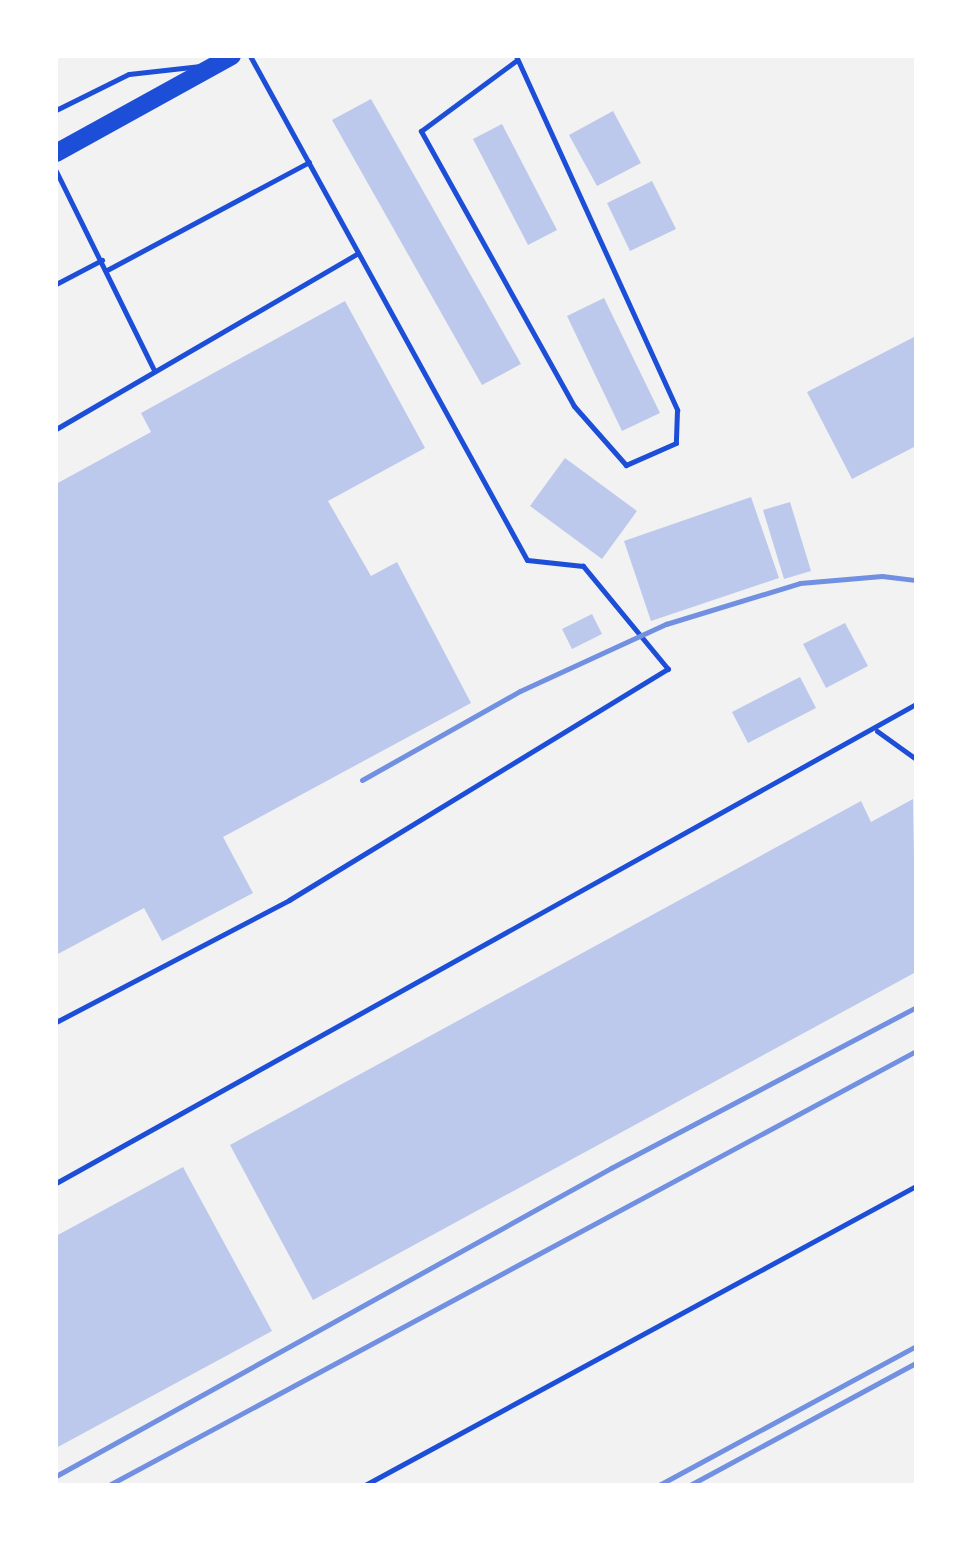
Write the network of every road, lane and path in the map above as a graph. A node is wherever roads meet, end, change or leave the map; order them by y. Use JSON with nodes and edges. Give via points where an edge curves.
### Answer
{"nodes":[{"id":1,"x":250,"y":56,"type":"edge"},
{"id":2,"x":516,"y":58,"type":"edge"},
{"id":3,"x":220,"y":59,"type":"edge"},
{"id":4,"x":56,"y":110,"type":"edge"},
{"id":5,"x":56,"y":153,"type":"edge"},
{"id":6,"x":309,"y":162,"type":"junction"},
{"id":7,"x":56,"y":171,"type":"edge"},
{"id":8,"x":358,"y":254,"type":"junction"},
{"id":9,"x":102,"y":260,"type":"junction"},
{"id":10,"x":107,"y":270,"type":"junction"},
{"id":11,"x":56,"y":284,"type":"edge"},
{"id":12,"x":153,"y":368,"type":"junction"},
{"id":13,"x":56,"y":429,"type":"edge"},
{"id":14,"x":916,"y":704,"type":"edge"},
{"id":15,"x":877,"y":731,"type":"junction"},
{"id":16,"x":916,"y":759,"type":"edge"},
{"id":17,"x":56,"y":1022,"type":"edge"},
{"id":18,"x":56,"y":1183,"type":"edge"},
{"id":19,"x":916,"y":1186,"type":"edge"},
{"id":20,"x":365,"y":1485,"type":"edge"}],
"edges":[{"from":1,"to":6,"type":"lane"},
{"from":2,"to":2,"type":"lane","via":[[677,410],[676,443],[626,465],[574,406],[421,131]]},
{"from":3,"to":4,"type":"lane","via":[[128,74]]},
{"from":3,"to":5,"type":"main road"},
{"from":6,"to":8,"type":"lane"},
{"from":6,"to":10,"type":"lane"},
{"from":7,"to":9,"type":"lane"},
{"from":8,"to":12,"type":"lane"},
{"from":8,"to":17,"type":"lane","via":[[527,560],[583,566],[668,669],[289,900]]},
{"from":9,"to":10,"type":"lane"},
{"from":9,"to":11,"type":"lane"},
{"from":10,"to":12,"type":"lane"},
{"from":12,"to":13,"type":"lane"},
{"from":14,"to":15,"type":"lane"},
{"from":15,"to":16,"type":"lane"},
{"from":15,"to":18,"type":"lane"},
{"from":19,"to":20,"type":"lane"}]}
